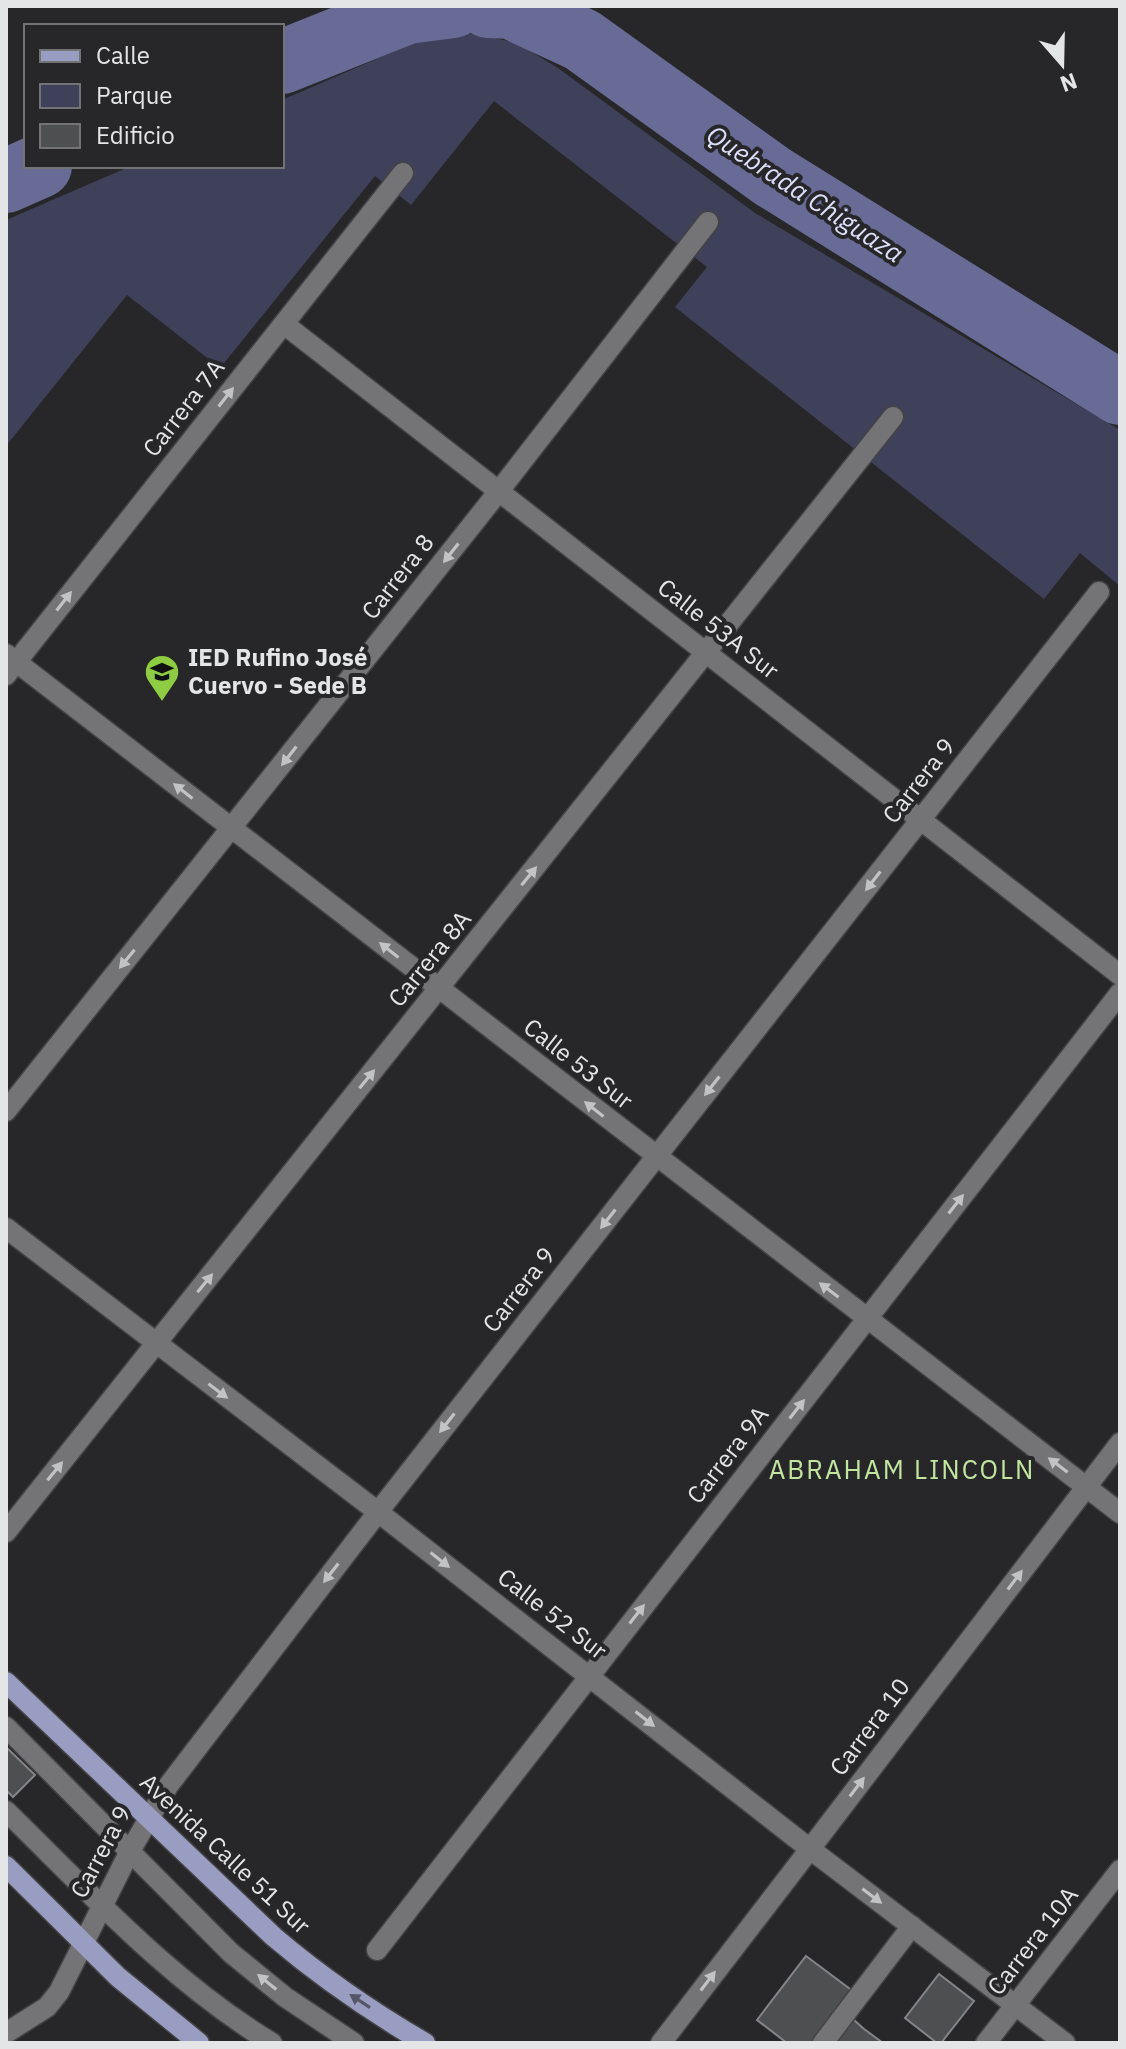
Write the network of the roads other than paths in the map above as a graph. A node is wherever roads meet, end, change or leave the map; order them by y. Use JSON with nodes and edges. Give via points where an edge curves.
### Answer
{"nodes":[{"id":1,"x":403,"y":173,"type":"dead end"},
{"id":2,"x":708,"y":222,"type":"dead end"},
{"id":3,"x":284,"y":324,"type":"junction"},
{"id":4,"x":893,"y":417,"type":"dead end"},
{"id":5,"x":499,"y":491,"type":"junction"},
{"id":6,"x":1099,"y":592,"type":"dead end"},
{"id":7,"x":706,"y":653,"type":"junction"},
{"id":8,"x":9,"y":664,"type":"edge"},
{"id":9,"x":921,"y":820,"type":"junction"},
{"id":10,"x":231,"y":828,"type":"junction"},
{"id":11,"x":1120,"y":975,"type":"edge"},
{"id":12,"x":439,"y":989,"type":"junction"},
{"id":13,"x":1120,"y":993,"type":"edge"},
{"id":14,"x":6,"y":1111,"type":"edge"},
{"id":15,"x":656,"y":1157,"type":"junction"},
{"id":16,"x":6,"y":1228,"type":"edge"},
{"id":17,"x":867,"y":1319,"type":"junction"},
{"id":18,"x":156,"y":1344,"type":"junction"},
{"id":19,"x":1120,"y":1443,"type":"edge"},
{"id":20,"x":1086,"y":1487,"type":"junction"},
{"id":21,"x":378,"y":1512,"type":"junction"},
{"id":22,"x":1120,"y":1513,"type":"edge"},
{"id":23,"x":6,"y":1532,"type":"edge"},
{"id":24,"x":590,"y":1676,"type":"junction"},
{"id":25,"x":6,"y":1682,"type":"edge"},
{"id":26,"x":6,"y":1727,"type":"edge"},
{"id":27,"x":6,"y":1811,"type":"edge"},
{"id":28,"x":148,"y":1818,"type":"junction"},
{"id":29,"x":810,"y":1849,"type":"junction"},
{"id":30,"x":130,"y":1851,"type":"junction"},
{"id":31,"x":6,"y":1866,"type":"edge"},
{"id":32,"x":1120,"y":1870,"type":"edge"},
{"id":33,"x":102,"y":1905,"type":"junction"},
{"id":34,"x":912,"y":1926,"type":"junction"},
{"id":35,"x":83,"y":1943,"type":"junction"},
{"id":36,"x":377,"y":1950,"type":"dead end"},
{"id":37,"x":1015,"y":2005,"type":"junction"},
{"id":38,"x":6,"y":2033,"type":"edge"},
{"id":39,"x":199,"y":2043,"type":"edge"},
{"id":40,"x":272,"y":2043,"type":"edge"},
{"id":41,"x":354,"y":2043,"type":"edge"},
{"id":42,"x":425,"y":2043,"type":"edge"},
{"id":43,"x":661,"y":2043,"type":"edge"},
{"id":44,"x":823,"y":2043,"type":"edge"},
{"id":45,"x":986,"y":2043,"type":"edge"},
{"id":46,"x":1065,"y":2043,"type":"edge"}],
"edges":[{"from":1,"to":3,"type":"street","name":"Carrera 7A"},
{"from":2,"to":5,"type":"street","name":"Carrera 8"},
{"from":3,"to":5,"type":"street","name":"Calle 53A Sur"},
{"from":8,"to":3,"type":"street","name":"Carrera 7A","one_way":true},
{"from":4,"to":7,"type":"street","name":"Carrera 8A"},
{"from":5,"to":7,"type":"street","name":"Calle 53A Sur"},
{"from":5,"to":10,"type":"street","name":"Carrera 8","one_way":true},
{"from":6,"to":9,"type":"street","name":"Carrera 9"},
{"from":7,"to":9,"type":"street","name":"Calle 53A Sur"},
{"from":12,"to":7,"type":"street","name":"Carrera 8A","one_way":true},
{"from":10,"to":8,"type":"street","name":"Calle 53 Sur","one_way":true},
{"from":9,"to":11,"type":"street","name":"Calle 53A Sur"},
{"from":9,"to":15,"type":"street","name":"Carrera 9","one_way":true},
{"from":12,"to":10,"type":"street","name":"Calle 53 Sur","one_way":true},
{"from":10,"to":14,"type":"street","name":"Carrera 8","one_way":true},
{"from":15,"to":12,"type":"street","name":"Calle 53 Sur","one_way":true},
{"from":18,"to":12,"type":"street","name":"Carrera 8A","one_way":true},
{"from":17,"to":13,"type":"street","name":"Carrera 9A","one_way":true},
{"from":17,"to":15,"type":"street","name":"Calle 53 Sur","one_way":true},
{"from":15,"to":21,"type":"street","name":"Carrera 9","one_way":true},
{"from":16,"to":18,"type":"street","name":"Calle 52 Sur"},
{"from":20,"to":17,"type":"street","name":"Calle 53 Sur","one_way":true},
{"from":24,"to":17,"type":"street","name":"Carrera 9A","one_way":true},
{"from":18,"to":21,"type":"street","name":"Calle 52 Sur","one_way":true},
{"from":23,"to":18,"type":"street","name":"Carrera 8A","one_way":true},
{"from":19,"to":20,"type":"street","name":"Carrera 10"},
{"from":20,"to":22,"type":"street","name":"Calle 53 Sur"},
{"from":29,"to":20,"type":"street","name":"Carrera 10","one_way":true},
{"from":21,"to":24,"type":"street","name":"Calle 52 Sur","one_way":true},
{"from":21,"to":28,"type":"street","name":"Carrera 9","one_way":true},
{"from":24,"to":29,"type":"street","name":"Calle 52 Sur","one_way":true},
{"from":24,"to":36,"type":"street","name":"Carrera 9A"},
{"from":25,"to":28,"type":"main road","name":"Avenida Calle 51 Sur"},
{"from":26,"to":30,"type":"street"},
{"from":27,"to":33,"type":"street"},
{"from":28,"to":30,"type":"street","name":"Carrera 9"},
{"from":42,"to":28,"type":"main road","name":"Avenida Calle 51 Sur","one_way":true,"via":[[308,1965]]},
{"from":29,"to":34,"type":"street","name":"Calle 52 Sur","one_way":true},
{"from":43,"to":29,"type":"street","name":"Carrera 10","one_way":true},
{"from":30,"to":33,"type":"street","name":"Carrera 9"},
{"from":41,"to":30,"type":"street","one_way":true,"via":[[231,1953]]},
{"from":31,"to":35,"type":"main road"},
{"from":32,"to":37,"type":"street","name":"Carrera 10A"},
{"from":33,"to":35,"type":"street","name":"Carrera 9"},
{"from":33,"to":40,"type":"street","via":[[197,1992]]},
{"from":34,"to":37,"type":"street","name":"Calle 52 Sur"},
{"from":34,"to":44,"type":"street"},
{"from":35,"to":38,"type":"street","name":"Carrera 9","via":[[47,2007]]},
{"from":35,"to":39,"type":"main road"},
{"from":37,"to":45,"type":"street","name":"Carrera 10A"},
{"from":37,"to":46,"type":"street","name":"Calle 52 Sur"}]}
